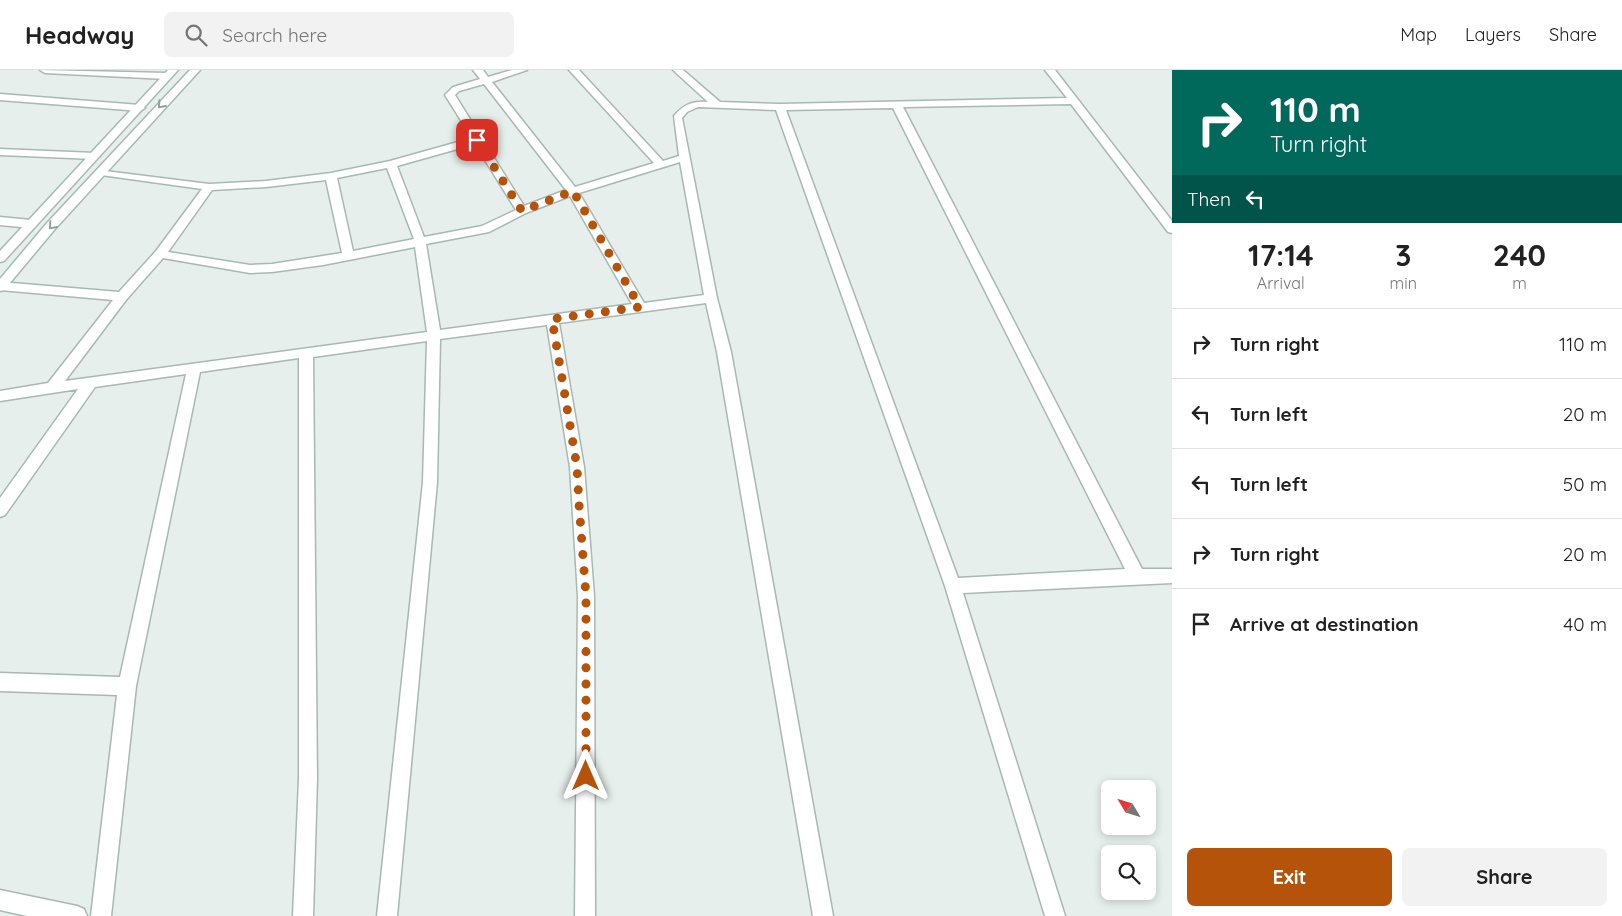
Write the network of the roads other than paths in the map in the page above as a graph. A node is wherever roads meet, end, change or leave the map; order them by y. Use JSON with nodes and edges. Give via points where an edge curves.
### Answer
{"nodes":[{"id":1,"x":45,"y":70,"type":"edge"},
{"id":2,"x":195,"y":70,"type":"edge"},
{"id":3,"x":478,"y":70,"type":"edge"},
{"id":4,"x":522,"y":70,"type":"edge"},
{"id":5,"x":574,"y":70,"type":"edge"},
{"id":6,"x":678,"y":70,"type":"edge"},
{"id":7,"x":1050,"y":70,"type":"edge"},
{"id":8,"x":170,"y":73,"type":"edge"},
{"id":9,"x":486,"y":80,"type":"junction"},
{"id":10,"x":0,"y":97,"type":"edge"},
{"id":11,"x":1073,"y":100,"type":"junction"},
{"id":12,"x":717,"y":104,"type":"junction"},
{"id":13,"x":896,"y":104,"type":"junction"},
{"id":14,"x":780,"y":107,"type":"junction"},
{"id":15,"x":140,"y":108,"type":"junction"},
{"id":16,"x":477,"y":140,"type":"junction"},
{"id":17,"x":0,"y":152,"type":"edge"},
{"id":18,"x":95,"y":156,"type":"junction"},
{"id":19,"x":683,"y":158,"type":"junction"},
{"id":20,"x":391,"y":164,"type":"junction"},
{"id":21,"x":660,"y":164,"type":"junction"},
{"id":22,"x":101,"y":172,"type":"junction"},
{"id":23,"x":331,"y":176,"type":"junction"},
{"id":24,"x":209,"y":187,"type":"junction"},
{"id":25,"x":573,"y":191,"type":"junction"},
{"id":26,"x":522,"y":211,"type":"junction"},
{"id":27,"x":0,"y":221,"type":"edge"},
{"id":28,"x":31,"y":224,"type":"junction"},
{"id":29,"x":1172,"y":229,"type":"edge"},
{"id":30,"x":420,"y":241,"type":"junction"},
{"id":31,"x":160,"y":254,"type":"junction"},
{"id":32,"x":348,"y":256,"type":"junction"},
{"id":33,"x":0,"y":258,"type":"edge"},
{"id":34,"x":0,"y":287,"type":"edge"},
{"id":35,"x":122,"y":297,"type":"junction"},
{"id":36,"x":711,"y":298,"type":"junction"},
{"id":37,"x":640,"y":307,"type":"junction"},
{"id":38,"x":552,"y":319,"type":"junction"},
{"id":39,"x":434,"y":335,"type":"junction"},
{"id":40,"x":306,"y":352,"type":"junction"},
{"id":41,"x":194,"y":368,"type":"junction"},
{"id":42,"x":91,"y":382,"type":"junction"},
{"id":43,"x":53,"y":387,"type":"junction"},
{"id":44,"x":0,"y":396,"type":"edge"},
{"id":45,"x":0,"y":510,"type":"edge"},
{"id":46,"x":1137,"y":576,"type":"junction"},
{"id":47,"x":1172,"y":576,"type":"edge"},
{"id":48,"x":953,"y":586,"type":"junction"},
{"id":49,"x":0,"y":682,"type":"edge"},
{"id":50,"x":127,"y":686,"type":"junction"},
{"id":51,"x":0,"y":900,"type":"edge"},
{"id":52,"x":77,"y":916,"type":"edge"},
{"id":53,"x":101,"y":916,"type":"edge"},
{"id":54,"x":303,"y":916,"type":"edge"},
{"id":55,"x":387,"y":916,"type":"edge"},
{"id":56,"x":585,"y":916,"type":"edge"},
{"id":57,"x":823,"y":916,"type":"edge"},
{"id":58,"x":1055,"y":916,"type":"edge"}],
"edges":[{"from":1,"to":8,"type":"street"},
{"from":2,"to":22,"type":"street","one_way":true},
{"from":3,"to":9,"type":"street"},
{"from":4,"to":9,"type":"street"},
{"from":5,"to":21,"type":"street"},
{"from":6,"to":12,"type":"street"},
{"from":7,"to":11,"type":"street"},
{"from":8,"to":15,"type":"street"},
{"from":9,"to":16,"type":"street","via":[[450,95]]},
{"from":9,"to":25,"type":"street"},
{"from":10,"to":15,"type":"street"},
{"from":11,"to":13,"type":"street"},
{"from":11,"to":29,"type":"street"},
{"from":12,"to":14,"type":"street"},
{"from":12,"to":19,"type":"street","via":[[696,104],[677,118]]},
{"from":13,"to":14,"type":"street"},
{"from":13,"to":46,"type":"street"},
{"from":14,"to":48,"type":"street"},
{"from":15,"to":18,"type":"street"},
{"from":16,"to":20,"type":"street"},
{"from":16,"to":26,"type":"street"},
{"from":17,"to":18,"type":"street"},
{"from":18,"to":28,"type":"street"},
{"from":19,"to":21,"type":"street"},
{"from":19,"to":36,"type":"street"},
{"from":20,"to":23,"type":"street"},
{"from":20,"to":30,"type":"street"},
{"from":21,"to":25,"type":"street"},
{"from":22,"to":24,"type":"street"},
{"from":22,"to":34,"type":"street","one_way":true},
{"from":23,"to":24,"type":"street"},
{"from":23,"to":32,"type":"street"},
{"from":24,"to":31,"type":"street"},
{"from":25,"to":26,"type":"street"},
{"from":25,"to":37,"type":"street"},
{"from":26,"to":30,"type":"street","via":[[485,229]]},
{"from":27,"to":28,"type":"street"},
{"from":28,"to":33,"type":"street"},
{"from":30,"to":32,"type":"street"},
{"from":30,"to":39,"type":"street"},
{"from":31,"to":32,"type":"street","via":[[250,269]]},
{"from":31,"to":35,"type":"street"},
{"from":34,"to":35,"type":"street"},
{"from":35,"to":43,"type":"street"},
{"from":36,"to":37,"type":"street"},
{"from":36,"to":57,"type":"street","via":[[724,352]]},
{"from":37,"to":38,"type":"street"},
{"from":38,"to":39,"type":"street"},
{"from":38,"to":56,"type":"street","via":[[577,467],[586,596]]},
{"from":39,"to":40,"type":"street"},
{"from":39,"to":55,"type":"street","via":[[430,482]]},
{"from":40,"to":41,"type":"street"},
{"from":40,"to":54,"type":"street","via":[[308,779]]},
{"from":41,"to":42,"type":"street"},
{"from":41,"to":50,"type":"street"},
{"from":42,"to":43,"type":"street"},
{"from":42,"to":45,"type":"street"},
{"from":43,"to":44,"type":"street"},
{"from":46,"to":47,"type":"street"},
{"from":46,"to":48,"type":"street"},
{"from":48,"to":58,"type":"street"},
{"from":49,"to":50,"type":"street"},
{"from":50,"to":53,"type":"street"},
{"from":51,"to":52,"type":"street"}]}
